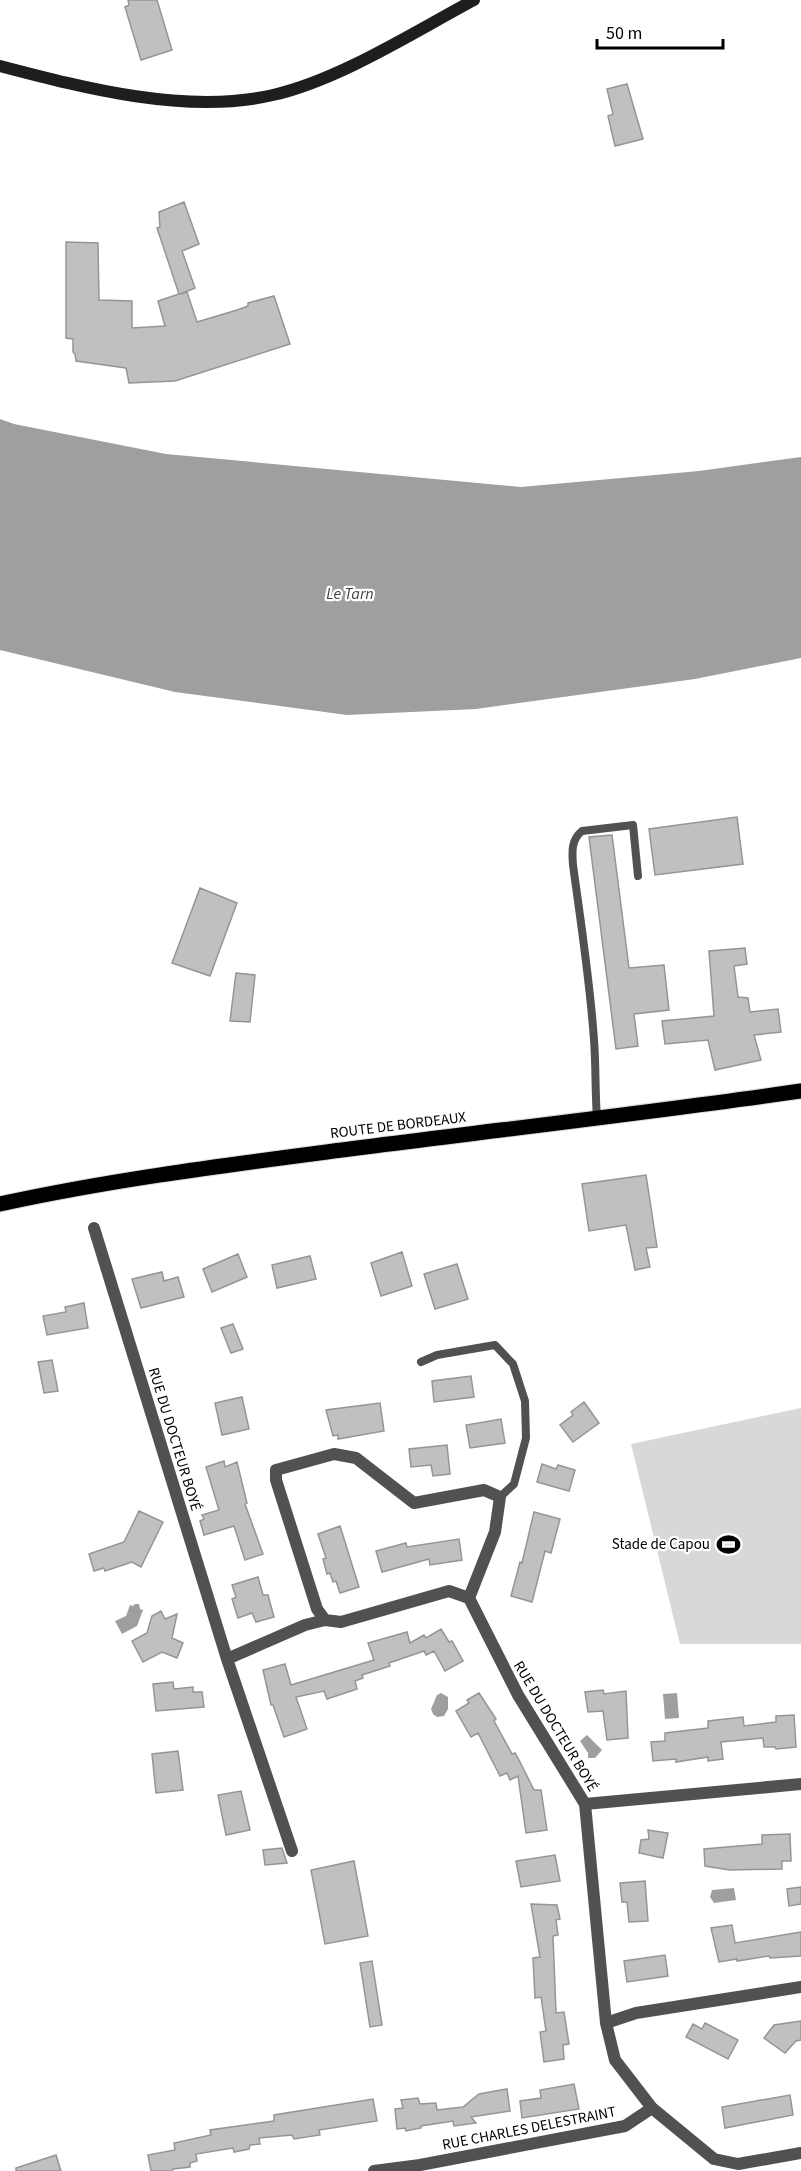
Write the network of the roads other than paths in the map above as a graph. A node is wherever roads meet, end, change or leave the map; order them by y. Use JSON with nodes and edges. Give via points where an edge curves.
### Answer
{"nodes":[{"id":1,"x":474,"y":0,"type":"edge"},
{"id":2,"x":0,"y":66,"type":"edge"},
{"id":3,"x":638,"y":876,"type":"dead end"},
{"id":4,"x":801,"y":1090,"type":"edge"},
{"id":5,"x":597,"y":1119,"type":"junction"},
{"id":6,"x":0,"y":1204,"type":"edge"},
{"id":7,"x":94,"y":1228,"type":"dead end"},
{"id":8,"x":421,"y":1362,"type":"dead end"},
{"id":9,"x":500,"y":1497,"type":"junction"},
{"id":10,"x":469,"y":1598,"type":"junction"},
{"id":11,"x":325,"y":1620,"type":"junction"},
{"id":12,"x":227,"y":1659,"type":"junction"},
{"id":13,"x":801,"y":1784,"type":"edge"},
{"id":14,"x":585,"y":1804,"type":"junction"},
{"id":15,"x":292,"y":1851,"type":"dead end"},
{"id":16,"x":801,"y":1988,"type":"edge"},
{"id":17,"x":606,"y":2023,"type":"junction"},
{"id":18,"x":652,"y":2108,"type":"junction"},
{"id":19,"x":801,"y":2153,"type":"edge"},
{"id":20,"x":407,"y":2169,"type":"edge"},
{"id":21,"x":374,"y":2171,"type":"edge"}],
"edges":[{"from":1,"to":2,"type":"main road","via":[[309,84],[236,102],[159,99],[95,89]]},
{"from":3,"to":5,"type":"lane","via":[[633,825],[582,831],[576,836],[573,866],[591,1000]]},
{"from":4,"to":5,"type":"main road","name":"ROUTE DE BORDEAUX"},
{"from":5,"to":6,"type":"main road","name":"ROUTE DE BORDEAUX","via":[[237,1164]]},
{"from":7,"to":12,"type":"street","name":"RUE DU DOCTEUR BOYÉ"},
{"from":8,"to":9,"type":"lane","via":[[437,1355],[495,1345],[513,1364],[525,1401],[526,1438],[514,1484]]},
{"from":9,"to":10,"type":"street","via":[[495,1532]]},
{"from":9,"to":11,"type":"street","via":[[484,1490],[414,1503],[356,1458],[334,1454],[276,1470],[317,1609]]},
{"from":10,"to":11,"type":"street","via":[[449,1591],[341,1622]]},
{"from":10,"to":14,"type":"street","name":"RUE DU DOCTEUR BOYÉ","via":[[518,1695]]},
{"from":11,"to":12,"type":"street"},
{"from":12,"to":15,"type":"street","name":"RUE DU DOCTEUR BOYÉ"},
{"from":13,"to":14,"type":"street","name":"RUE DU DOCTEUR BOYÉ"},
{"from":14,"to":17,"type":"street"},
{"from":16,"to":17,"type":"street","via":[[636,2013]]},
{"from":17,"to":18,"type":"street","via":[[615,2060]]},
{"from":18,"to":19,"type":"street","via":[[714,2159],[738,2164]]},
{"from":18,"to":20,"type":"street","name":"RUE CHARLES DELESTRAINT","via":[[625,2126]]},
{"from":20,"to":21,"type":"street","name":"RUE CHARLES DELESTRAINT"}]}
